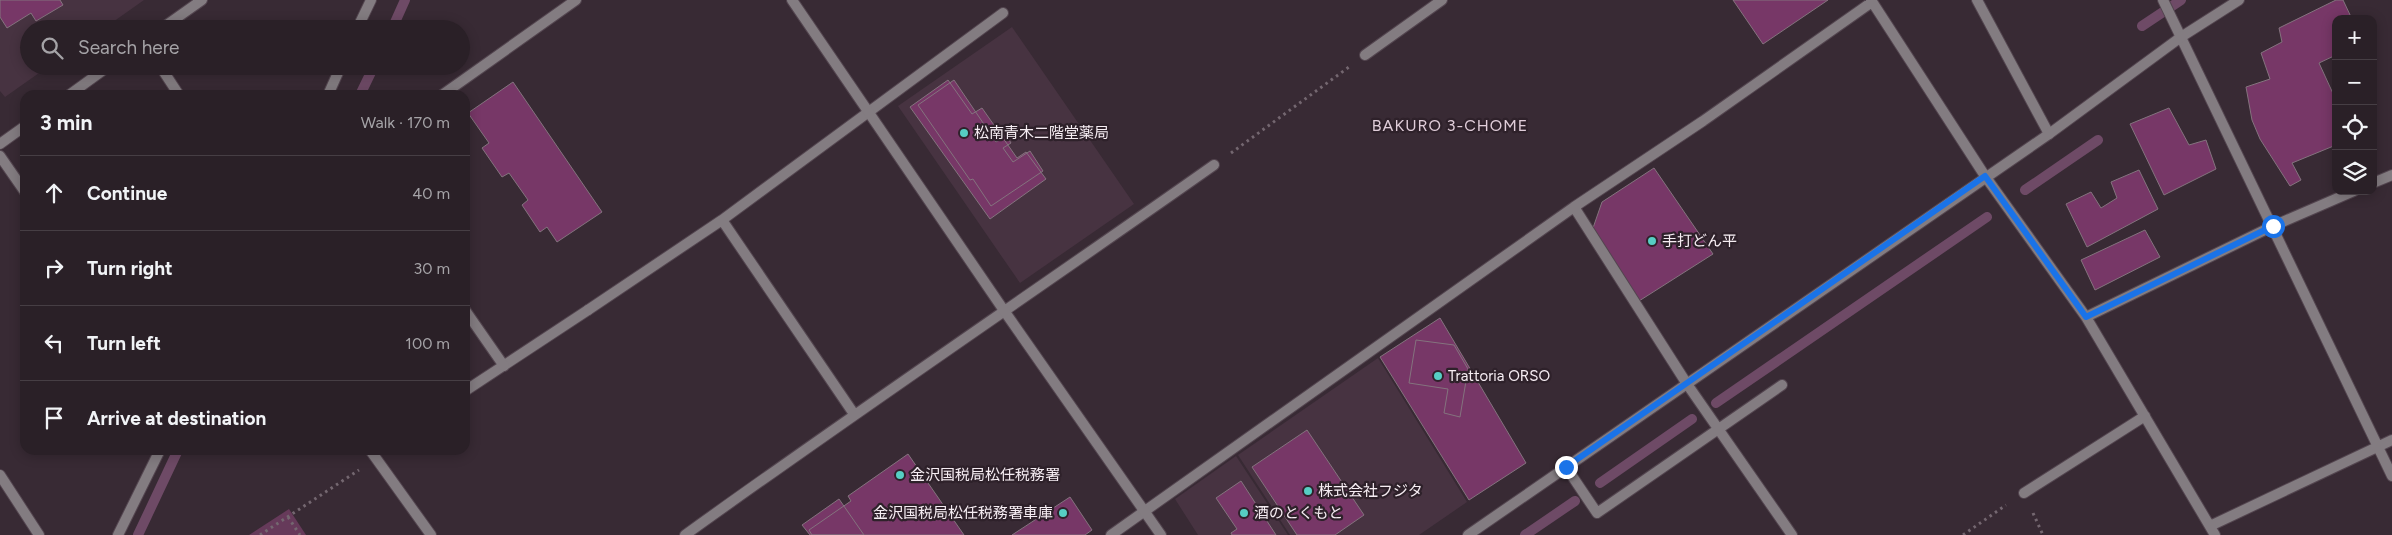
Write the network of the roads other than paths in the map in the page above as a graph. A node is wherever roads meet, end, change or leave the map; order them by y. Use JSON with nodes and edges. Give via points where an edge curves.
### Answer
{"nodes":[{"id":1,"x":202,"y":0,"type":"edge"},
{"id":2,"x":371,"y":0,"type":"edge"},
{"id":3,"x":576,"y":0,"type":"edge"},
{"id":4,"x":792,"y":0,"type":"edge"},
{"id":5,"x":1442,"y":0,"type":"edge"},
{"id":6,"x":1977,"y":0,"type":"edge"},
{"id":7,"x":2163,"y":0,"type":"edge"},
{"id":8,"x":2239,"y":0,"type":"edge"},
{"id":9,"x":1871,"y":1,"type":"edge"},
{"id":10,"x":1003,"y":13,"type":"dead end"},
{"id":11,"x":174,"y":20,"type":"edge"},
{"id":12,"x":361,"y":20,"type":"edge"},
{"id":13,"x":2181,"y":37,"type":"junction"},
{"id":14,"x":1365,"y":55,"type":"road end"},
{"id":15,"x":96,"y":75,"type":"edge"},
{"id":16,"x":166,"y":75,"type":"edge"},
{"id":17,"x":337,"y":75,"type":"edge"},
{"id":18,"x":75,"y":90,"type":"edge"},
{"id":19,"x":177,"y":90,"type":"edge"},
{"id":20,"x":330,"y":90,"type":"edge"},
{"id":21,"x":449,"y":90,"type":"edge"},
{"id":22,"x":869,"y":114,"type":"junction"},
{"id":23,"x":20,"y":130,"type":"edge"},
{"id":24,"x":2049,"y":134,"type":"junction"},
{"id":25,"x":0,"y":144,"type":"edge"},
{"id":26,"x":0,"y":156,"type":"edge"},
{"id":27,"x":1214,"y":165,"type":"road end"},
{"id":28,"x":2392,"y":175,"type":"edge"},
{"id":29,"x":1985,"y":176,"type":"junction"},
{"id":30,"x":2377,"y":181,"type":"edge"},
{"id":31,"x":20,"y":185,"type":"edge"},
{"id":32,"x":2345,"y":195,"type":"edge"},
{"id":33,"x":1574,"y":207,"type":"junction"},
{"id":34,"x":722,"y":220,"type":"junction"},
{"id":35,"x":2273,"y":226,"type":"junction"},
{"id":36,"x":1005,"y":312,"type":"junction"},
{"id":37,"x":470,"y":317,"type":"edge"},
{"id":38,"x":2086,"y":317,"type":"junction"},
{"id":39,"x":504,"y":366,"type":"junction"},
{"id":40,"x":1687,"y":384,"type":"junction"},
{"id":41,"x":1782,"y":386,"type":"dead end"},
{"id":42,"x":470,"y":388,"type":"edge"},
{"id":43,"x":854,"y":414,"type":"junction"},
{"id":44,"x":2145,"y":416,"type":"junction"},
{"id":45,"x":1718,"y":429,"type":"junction"},
{"id":46,"x":2392,"y":440,"type":"edge"},
{"id":47,"x":2377,"y":447,"type":"junction"},
{"id":48,"x":158,"y":455,"type":"edge"},
{"id":49,"x":374,"y":455,"type":"edge"},
{"id":50,"x":1566,"y":467,"type":"junction"},
{"id":51,"x":0,"y":474,"type":"edge"},
{"id":52,"x":2392,"y":476,"type":"edge"},
{"id":53,"x":2024,"y":493,"type":"road end"},
{"id":54,"x":1146,"y":511,"type":"junction"},
{"id":55,"x":2213,"y":531,"type":"edge"},
{"id":56,"x":39,"y":535,"type":"edge"},
{"id":57,"x":118,"y":535,"type":"edge"},
{"id":58,"x":431,"y":535,"type":"edge"},
{"id":59,"x":685,"y":535,"type":"edge"},
{"id":60,"x":1111,"y":535,"type":"edge"},
{"id":61,"x":1161,"y":535,"type":"edge"},
{"id":62,"x":1468,"y":535,"type":"edge"},
{"id":63,"x":1792,"y":535,"type":"edge"}],
"edges":[{"from":1,"to":11,"type":"street"},
{"from":2,"to":12,"type":"street"},
{"from":3,"to":21,"type":"street"},
{"from":4,"to":22,"type":"street"},
{"from":5,"to":14,"type":"street"},
{"from":6,"to":24,"type":"street"},
{"from":7,"to":13,"type":"street"},
{"from":8,"to":13,"type":"street"},
{"from":9,"to":29,"type":"street"},
{"from":9,"to":33,"type":"street","via":[[1703,121]]},
{"from":10,"to":22,"type":"street"},
{"from":13,"to":24,"type":"street"},
{"from":13,"to":35,"type":"street"},
{"from":15,"to":18,"type":"street"},
{"from":16,"to":19,"type":"street"},
{"from":17,"to":20,"type":"street"},
{"from":22,"to":34,"type":"street"},
{"from":22,"to":36,"type":"street"},
{"from":23,"to":25,"type":"street"},
{"from":24,"to":29,"type":"street"},
{"from":26,"to":31,"type":"street"},
{"from":27,"to":36,"type":"street"},
{"from":28,"to":30,"type":"street"},
{"from":29,"to":38,"type":"street"},
{"from":29,"to":40,"type":"street"},
{"from":32,"to":35,"type":"street"},
{"from":33,"to":40,"type":"street"},
{"from":33,"to":54,"type":"street"},
{"from":34,"to":39,"type":"street"},
{"from":34,"to":43,"type":"street"},
{"from":35,"to":38,"type":"street"},
{"from":35,"to":47,"type":"street"},
{"from":36,"to":43,"type":"street"},
{"from":36,"to":54,"type":"street"},
{"from":37,"to":39,"type":"street"},
{"from":38,"to":44,"type":"street"},
{"from":39,"to":42,"type":"street"},
{"from":40,"to":45,"type":"street"},
{"from":40,"to":50,"type":"street"},
{"from":41,"to":45,"type":"street"},
{"from":43,"to":59,"type":"street"},
{"from":44,"to":53,"type":"street"},
{"from":44,"to":55,"type":"street"},
{"from":45,"to":50,"type":"street","via":[[1597,512]]},
{"from":45,"to":63,"type":"street"},
{"from":46,"to":47,"type":"street"},
{"from":47,"to":52,"type":"street"},
{"from":47,"to":55,"type":"street"},
{"from":48,"to":57,"type":"street"},
{"from":49,"to":58,"type":"street"},
{"from":50,"to":62,"type":"street"},
{"from":51,"to":56,"type":"street"},
{"from":54,"to":60,"type":"street"},
{"from":54,"to":61,"type":"street"}]}
